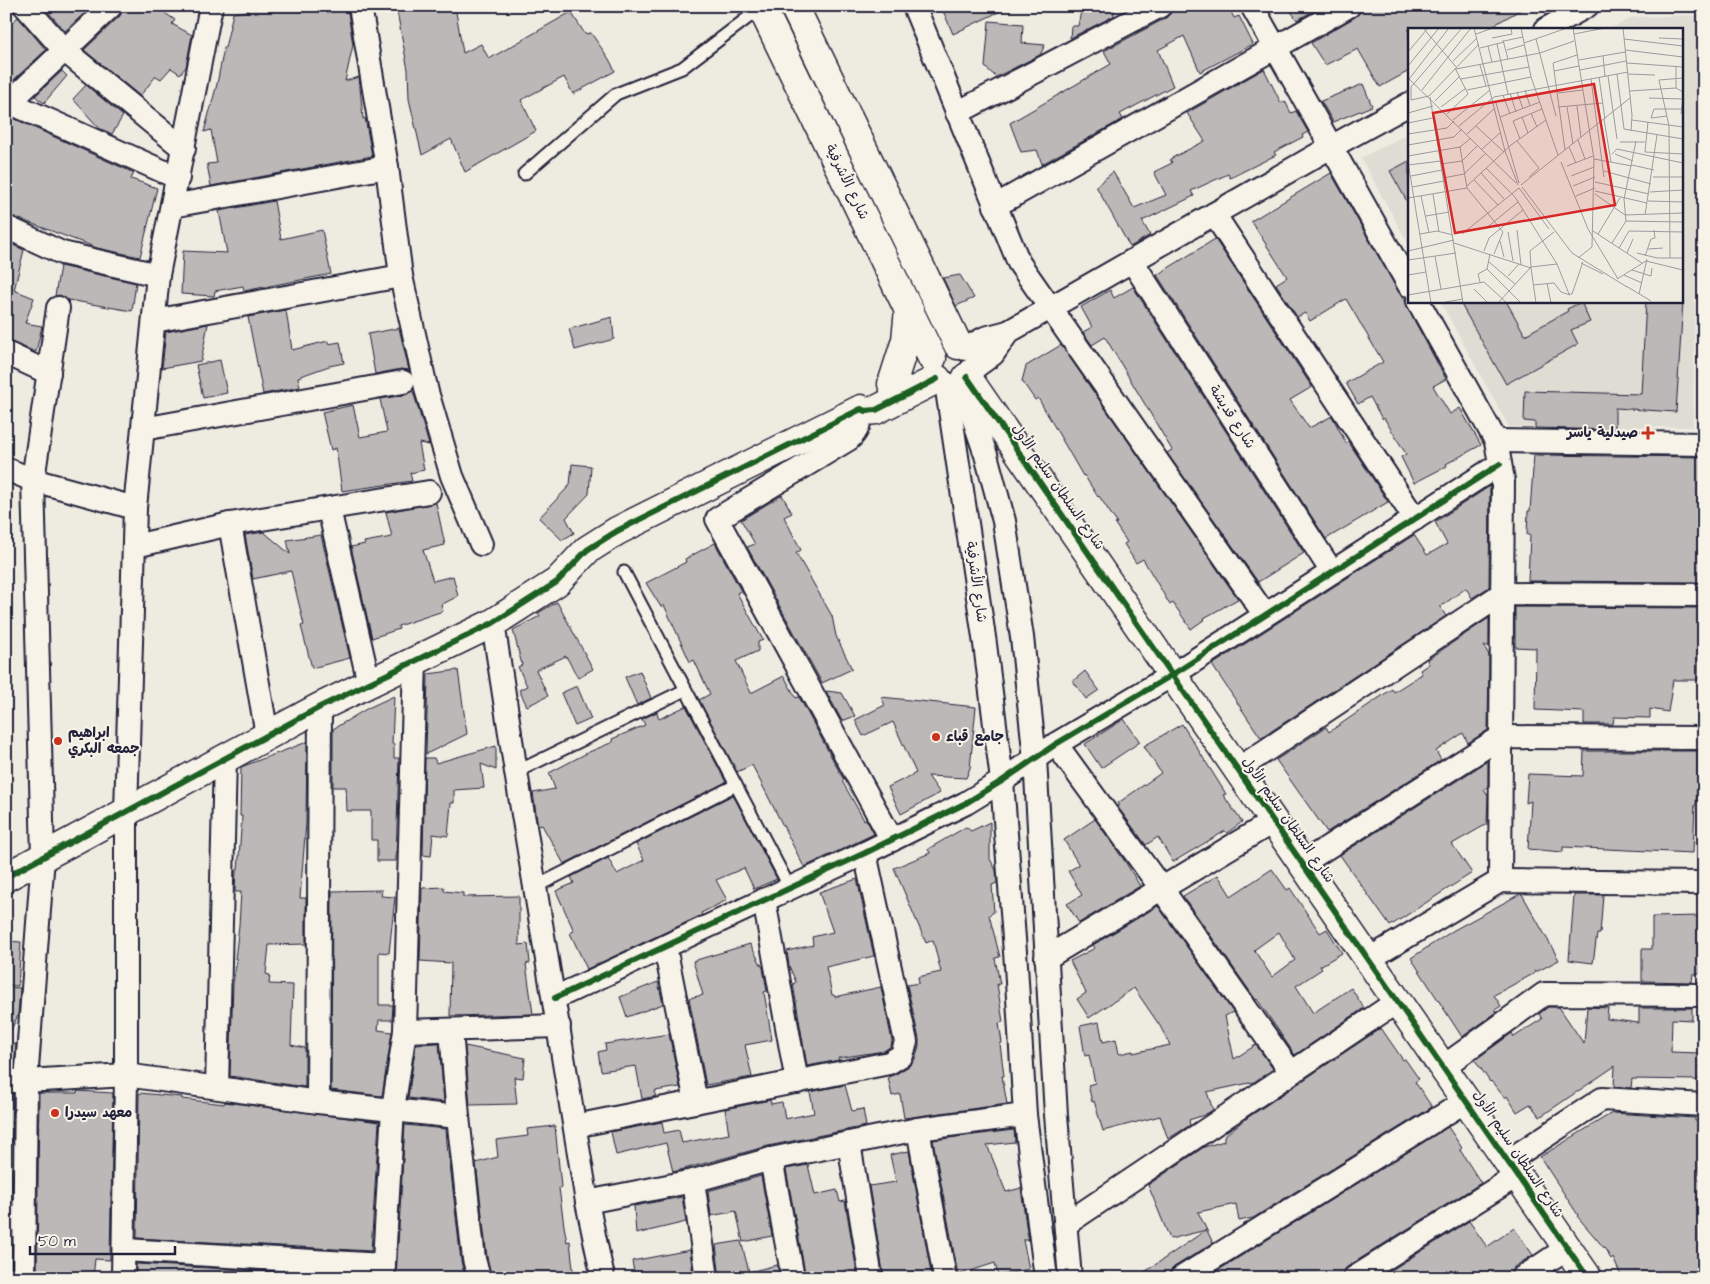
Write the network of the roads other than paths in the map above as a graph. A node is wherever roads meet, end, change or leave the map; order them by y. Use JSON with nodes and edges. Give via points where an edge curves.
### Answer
{"nodes":[{"id":1,"x":25,"y":6,"type":"edge"},
{"id":2,"x":111,"y":6,"type":"edge"},
{"id":3,"x":211,"y":6,"type":"edge"},
{"id":4,"x":360,"y":6,"type":"edge"},
{"id":5,"x":794,"y":6,"type":"edge"},
{"id":6,"x":914,"y":6,"type":"edge"},
{"id":7,"x":1160,"y":6,"type":"edge"},
{"id":8,"x":1252,"y":6,"type":"edge"},
{"id":9,"x":1349,"y":6,"type":"edge"},
{"id":10,"x":1587,"y":6,"type":"edge"},
{"id":11,"x":762,"y":7,"type":"edge"},
{"id":12,"x":1548,"y":28,"type":"edge"},
{"id":13,"x":1275,"y":47,"type":"junction"},
{"id":14,"x":64,"y":50,"type":"junction"},
{"id":15,"x":8,"y":102,"type":"edge"},
{"id":16,"x":1408,"y":105,"type":"edge"},
{"id":17,"x":957,"y":113,"type":"junction"},
{"id":18,"x":1331,"y":147,"type":"junction"},
{"id":19,"x":184,"y":149,"type":"junction"},
{"id":20,"x":387,"y":167,"type":"junction"},
{"id":21,"x":524,"y":174,"type":"dead end"},
{"id":22,"x":178,"y":178,"type":"junction"},
{"id":23,"x":172,"y":206,"type":"junction"},
{"id":24,"x":995,"y":206,"type":"junction"},
{"id":25,"x":1214,"y":214,"type":"junction"},
{"id":26,"x":6,"y":227,"type":"edge"},
{"id":27,"x":1132,"y":261,"type":"junction"},
{"id":28,"x":158,"y":275,"type":"junction"},
{"id":29,"x":401,"y":276,"type":"junction"},
{"id":30,"x":1408,"y":283,"type":"edge"},
{"id":31,"x":1419,"y":302,"type":"edge"},
{"id":32,"x":58,"y":308,"type":"dead end"},
{"id":33,"x":1051,"y":308,"type":"junction"},
{"id":34,"x":909,"y":310,"type":"junction"},
{"id":35,"x":154,"y":320,"type":"junction"},
{"id":36,"x":6,"y":353,"type":"edge"},
{"id":37,"x":952,"y":368,"type":"junction"},
{"id":38,"x":49,"y":373,"type":"junction"},
{"id":39,"x":403,"y":382,"type":"dead end"},
{"id":40,"x":892,"y":384,"type":"junction"},
{"id":41,"x":861,"y":409,"type":"junction"},
{"id":42,"x":143,"y":429,"type":"junction"},
{"id":43,"x":1496,"y":441,"type":"junction"},
{"id":44,"x":1704,"y":444,"type":"edge"},
{"id":45,"x":1500,"y":464,"type":"junction"},
{"id":46,"x":6,"y":469,"type":"edge"},
{"id":47,"x":33,"y":480,"type":"junction"},
{"id":48,"x":429,"y":492,"type":"dead end"},
{"id":49,"x":135,"y":508,"type":"junction"},
{"id":50,"x":329,"y":508,"type":"junction"},
{"id":51,"x":1414,"y":519,"type":"junction"},
{"id":52,"x":230,"y":524,"type":"junction"},
{"id":53,"x":481,"y":544,"type":"dead end"},
{"id":54,"x":135,"y":546,"type":"junction"},
{"id":55,"x":624,"y":572,"type":"dead end"},
{"id":56,"x":1332,"y":572,"type":"junction"},
{"id":57,"x":1502,"y":594,"type":"junction"},
{"id":58,"x":1704,"y":595,"type":"edge"},
{"id":59,"x":1265,"y":615,"type":"junction"},
{"id":60,"x":493,"y":623,"type":"junction"},
{"id":61,"x":415,"y":660,"type":"junction"},
{"id":62,"x":1172,"y":675,"type":"junction"},
{"id":63,"x":368,"y":683,"type":"junction"},
{"id":64,"x":685,"y":690,"type":"junction"},
{"id":65,"x":320,"y":706,"type":"junction"},
{"id":66,"x":267,"y":736,"type":"junction"},
{"id":67,"x":1501,"y":737,"type":"junction"},
{"id":68,"x":1704,"y":738,"type":"edge"},
{"id":69,"x":1056,"y":744,"type":"junction"},
{"id":70,"x":225,"y":758,"type":"junction"},
{"id":71,"x":1035,"y":759,"type":"junction"},
{"id":72,"x":1238,"y":769,"type":"junction"},
{"id":73,"x":516,"y":772,"type":"junction"},
{"id":74,"x":1002,"y":781,"type":"junction"},
{"id":75,"x":736,"y":785,"type":"junction"},
{"id":76,"x":126,"y":812,"type":"junction"},
{"id":77,"x":1274,"y":821,"type":"junction"},
{"id":78,"x":892,"y":840,"type":"junction"},
{"id":79,"x":865,"y":853,"type":"junction"},
{"id":80,"x":43,"y":857,"type":"junction"},
{"id":81,"x":1303,"y":863,"type":"junction"},
{"id":82,"x":6,"y":877,"type":"edge"},
{"id":83,"x":1500,"y":881,"type":"junction"},
{"id":84,"x":1704,"y":883,"type":"edge"},
{"id":85,"x":535,"y":887,"type":"junction"},
{"id":86,"x":790,"y":888,"type":"junction"},
{"id":87,"x":1161,"y":888,"type":"junction"},
{"id":88,"x":764,"y":900,"type":"junction"},
{"id":89,"x":665,"y":946,"type":"junction"},
{"id":90,"x":1046,"y":958,"type":"junction"},
{"id":91,"x":1369,"y":959,"type":"junction"},
{"id":92,"x":1704,"y":995,"type":"edge"},
{"id":93,"x":554,"y":998,"type":"junction"},
{"id":94,"x":1398,"y":1001,"type":"junction"},
{"id":95,"x":559,"y":1026,"type":"junction"},
{"id":96,"x":451,"y":1030,"type":"junction"},
{"id":97,"x":405,"y":1031,"type":"junction"},
{"id":98,"x":1443,"y":1067,"type":"junction"},
{"id":99,"x":1291,"y":1072,"type":"junction"},
{"id":100,"x":126,"y":1075,"type":"junction"},
{"id":101,"x":16,"y":1081,"type":"edge"},
{"id":102,"x":797,"y":1082,"type":"junction"},
{"id":103,"x":217,"y":1087,"type":"junction"},
{"id":104,"x":1466,"y":1101,"type":"junction"},
{"id":105,"x":318,"y":1102,"type":"junction"},
{"id":106,"x":696,"y":1102,"type":"junction"},
{"id":107,"x":1704,"y":1106,"type":"edge"},
{"id":108,"x":393,"y":1110,"type":"junction"},
{"id":109,"x":1025,"y":1115,"type":"junction"},
{"id":110,"x":458,"y":1117,"type":"junction"},
{"id":111,"x":575,"y":1126,"type":"junction"},
{"id":112,"x":918,"y":1129,"type":"junction"},
{"id":113,"x":849,"y":1143,"type":"junction"},
{"id":114,"x":771,"y":1159,"type":"junction"},
{"id":115,"x":1513,"y":1168,"type":"junction"},
{"id":116,"x":693,"y":1181,"type":"junction"},
{"id":117,"x":587,"y":1202,"type":"junction"},
{"id":118,"x":1066,"y":1224,"type":"junction"},
{"id":119,"x":1567,"y":1248,"type":"junction"},
{"id":120,"x":124,"y":1250,"type":"junction"},
{"id":121,"x":383,"y":1271,"type":"edge"},
{"id":122,"x":24,"y":1278,"type":"edge"},
{"id":123,"x":123,"y":1278,"type":"edge"},
{"id":124,"x":479,"y":1278,"type":"edge"},
{"id":125,"x":602,"y":1278,"type":"edge"},
{"id":126,"x":707,"y":1278,"type":"edge"},
{"id":127,"x":793,"y":1278,"type":"edge"},
{"id":128,"x":871,"y":1278,"type":"edge"},
{"id":129,"x":945,"y":1278,"type":"edge"},
{"id":130,"x":1046,"y":1278,"type":"edge"},
{"id":131,"x":1070,"y":1278,"type":"edge"},
{"id":132,"x":1181,"y":1278,"type":"edge"},
{"id":133,"x":1354,"y":1278,"type":"edge"},
{"id":134,"x":1522,"y":1278,"type":"edge"},
{"id":135,"x":1588,"y":1278,"type":"edge"}],
"edges":[{"from":1,"to":14,"type":"street"},
{"from":2,"to":14,"type":"street"},
{"from":3,"to":19,"type":"street"},
{"from":4,"to":20,"type":"street"},
{"from":5,"to":37,"type":"street","name":"شارع الأشرفية"},
{"from":6,"to":17,"type":"street"},
{"from":7,"to":17,"type":"street"},
{"from":8,"to":13,"type":"street"},
{"from":9,"to":13,"type":"street"},
{"from":10,"to":12,"type":"street"},
{"from":11,"to":21,"type":"lane","via":[[682,68],[616,94]]},
{"from":11,"to":34,"type":"street","name":"شارع الأشرفية"},
{"from":13,"to":18,"type":"street"},
{"from":13,"to":24,"type":"street"},
{"from":14,"to":15,"type":"street"},
{"from":14,"to":19,"type":"street"},
{"from":15,"to":22,"type":"street"},
{"from":16,"to":18,"type":"street"},
{"from":17,"to":24,"type":"street"},
{"from":18,"to":25,"type":"street"},
{"from":18,"to":30,"type":"street"},
{"from":19,"to":22,"type":"street"},
{"from":20,"to":23,"type":"street"},
{"from":20,"to":29,"type":"street"},
{"from":22,"to":23,"type":"street"},
{"from":23,"to":28,"type":"street"},
{"from":24,"to":33,"type":"street","via":[[1019,263]]},
{"from":25,"to":27,"type":"street"},
{"from":25,"to":51,"type":"street"},
{"from":26,"to":28,"type":"street","via":[[62,253]]},
{"from":27,"to":33,"type":"street"},
{"from":27,"to":56,"type":"street","name":"شارع قديشة"},
{"from":28,"to":35,"type":"street"},
{"from":29,"to":35,"type":"street"},
{"from":29,"to":53,"type":"street","via":[[426,392],[452,476]]},
{"from":31,"to":43,"type":"street"},
{"from":32,"to":38,"type":"street"},
{"from":33,"to":37,"type":"street","via":[[1008,332],[985,338]]},
{"from":33,"to":59,"type":"street"},
{"from":34,"to":37,"type":"street","name":"شارع الأشرفية"},
{"from":34,"to":40,"type":"street","via":[[905,347]]},
{"from":35,"to":42,"type":"street"},
{"from":36,"to":38,"type":"street"},
{"from":37,"to":40,"type":"street"},
{"from":37,"to":41,"type":"street","via":[[876,410],[865,412]]},
{"from":37,"to":62,"type":"street","name":"شارع السلطان سليم الأول"},
{"from":37,"to":71,"type":"street","name":"شارع الأشرفية","via":[[986,455],[1004,521],[1022,637]]},
{"from":37,"to":74,"type":"street","name":"شارع الأشرفية"},
{"from":38,"to":47,"type":"street"},
{"from":39,"to":42,"type":"street"},
{"from":40,"to":41,"type":"street","via":[[864,400]]},
{"from":41,"to":60,"type":"street","via":[[602,539],[586,550],[557,582]]},
{"from":41,"to":78,"type":"street","via":[[860,424],[849,440],[717,519]]},
{"from":42,"to":49,"type":"street"},
{"from":43,"to":44,"type":"street"},
{"from":43,"to":45,"type":"street"},
{"from":45,"to":51,"type":"street"},
{"from":45,"to":57,"type":"street","via":[[1503,480]]},
{"from":46,"to":47,"type":"street"},
{"from":47,"to":49,"type":"street"},
{"from":47,"to":80,"type":"street"},
{"from":48,"to":50,"type":"street"},
{"from":49,"to":54,"type":"street"},
{"from":50,"to":52,"type":"street"},
{"from":50,"to":63,"type":"street"},
{"from":51,"to":56,"type":"street"},
{"from":52,"to":54,"type":"street"},
{"from":52,"to":66,"type":"street"},
{"from":54,"to":76,"type":"street"},
{"from":55,"to":64,"type":"lane"},
{"from":56,"to":59,"type":"street"},
{"from":57,"to":58,"type":"street"},
{"from":57,"to":67,"type":"street"},
{"from":57,"to":72,"type":"street"},
{"from":59,"to":62,"type":"street"},
{"from":60,"to":61,"type":"street"},
{"from":60,"to":73,"type":"street"},
{"from":61,"to":63,"type":"street"},
{"from":61,"to":97,"type":"street"},
{"from":62,"to":69,"type":"street"},
{"from":62,"to":72,"type":"street","name":"شارع السلطان سليم الأول"},
{"from":63,"to":65,"type":"street"},
{"from":64,"to":73,"type":"lane"},
{"from":64,"to":75,"type":"lane"},
{"from":65,"to":66,"type":"street"},
{"from":65,"to":105,"type":"street"},
{"from":66,"to":70,"type":"street"},
{"from":67,"to":68,"type":"street"},
{"from":67,"to":81,"type":"street"},
{"from":67,"to":83,"type":"street"},
{"from":69,"to":71,"type":"street"},
{"from":69,"to":87,"type":"street"},
{"from":70,"to":76,"type":"street"},
{"from":70,"to":103,"type":"street"},
{"from":71,"to":74,"type":"street"},
{"from":71,"to":90,"type":"street","name":"شارع الأشرفية"},
{"from":72,"to":77,"type":"street","name":"شارع السلطان سليم الأول"},
{"from":73,"to":85,"type":"street"},
{"from":74,"to":78,"type":"street"},
{"from":74,"to":109,"type":"street","name":"شارع الأشرفية"},
{"from":75,"to":85,"type":"lane"},
{"from":75,"to":86,"type":"lane"},
{"from":76,"to":80,"type":"street"},
{"from":76,"to":100,"type":"street"},
{"from":77,"to":81,"type":"street","name":"شارع السلطان سليم الأول"},
{"from":77,"to":87,"type":"street"},
{"from":78,"to":79,"type":"street"},
{"from":79,"to":86,"type":"street"},
{"from":79,"to":102,"type":"street","via":[[906,1042],[902,1055],[889,1063]]},
{"from":80,"to":82,"type":"street"},
{"from":80,"to":101,"type":"street"},
{"from":81,"to":91,"type":"street","name":"شارع السلطان سليم الأول"},
{"from":83,"to":84,"type":"street"},
{"from":83,"to":91,"type":"street"},
{"from":85,"to":93,"type":"street"},
{"from":86,"to":88,"type":"street"},
{"from":87,"to":90,"type":"street"},
{"from":87,"to":99,"type":"street"},
{"from":88,"to":89,"type":"street"},
{"from":88,"to":102,"type":"street"},
{"from":89,"to":93,"type":"street"},
{"from":89,"to":106,"type":"street"},
{"from":90,"to":118,"type":"street","name":"شارع الأشرفية"},
{"from":91,"to":94,"type":"street","name":"شارع السلطان سليم الأول"},
{"from":92,"to":98,"type":"street","via":[[1544,994]]},
{"from":93,"to":95,"type":"street"},
{"from":94,"to":98,"type":"street","name":"شارع السلطان سليم الأول"},
{"from":94,"to":99,"type":"street"},
{"from":95,"to":96,"type":"street"},
{"from":95,"to":111,"type":"street"},
{"from":96,"to":97,"type":"street"},
{"from":96,"to":110,"type":"street"},
{"from":97,"to":108,"type":"street"},
{"from":98,"to":104,"type":"street","name":"شارع السلطان سليم الأول"},
{"from":99,"to":118,"type":"street"},
{"from":100,"to":101,"type":"street"},
{"from":100,"to":103,"type":"street"},
{"from":100,"to":120,"type":"street"},
{"from":101,"to":122,"type":"street"},
{"from":102,"to":106,"type":"street"},
{"from":103,"to":105,"type":"street"},
{"from":104,"to":115,"type":"street","name":"شارع السلطان سليم الأول"},
{"from":104,"to":132,"type":"street"},
{"from":105,"to":108,"type":"street"},
{"from":106,"to":111,"type":"street"},
{"from":107,"to":115,"type":"street","via":[[1602,1099]]},
{"from":108,"to":110,"type":"street"},
{"from":108,"to":121,"type":"street"},
{"from":109,"to":112,"type":"street"},
{"from":109,"to":130,"type":"street","name":"شارع الأشرفية"},
{"from":110,"to":124,"type":"street","via":[[474,1260]]},
{"from":111,"to":117,"type":"street"},
{"from":112,"to":113,"type":"street"},
{"from":112,"to":129,"type":"street"},
{"from":113,"to":114,"type":"street"},
{"from":113,"to":128,"type":"street"},
{"from":114,"to":116,"type":"street"},
{"from":114,"to":127,"type":"street"},
{"from":115,"to":119,"type":"street","name":"شارع السلطان سليم الأول"},
{"from":115,"to":133,"type":"street"},
{"from":116,"to":117,"type":"street"},
{"from":116,"to":126,"type":"street"},
{"from":117,"to":125,"type":"street"},
{"from":118,"to":131,"type":"street","name":"شارع الأشرفية"},
{"from":119,"to":134,"type":"street"},
{"from":119,"to":135,"type":"street","name":"شارع السلطان سليم الأول"},
{"from":120,"to":121,"type":"street"},
{"from":120,"to":123,"type":"street"}]}
